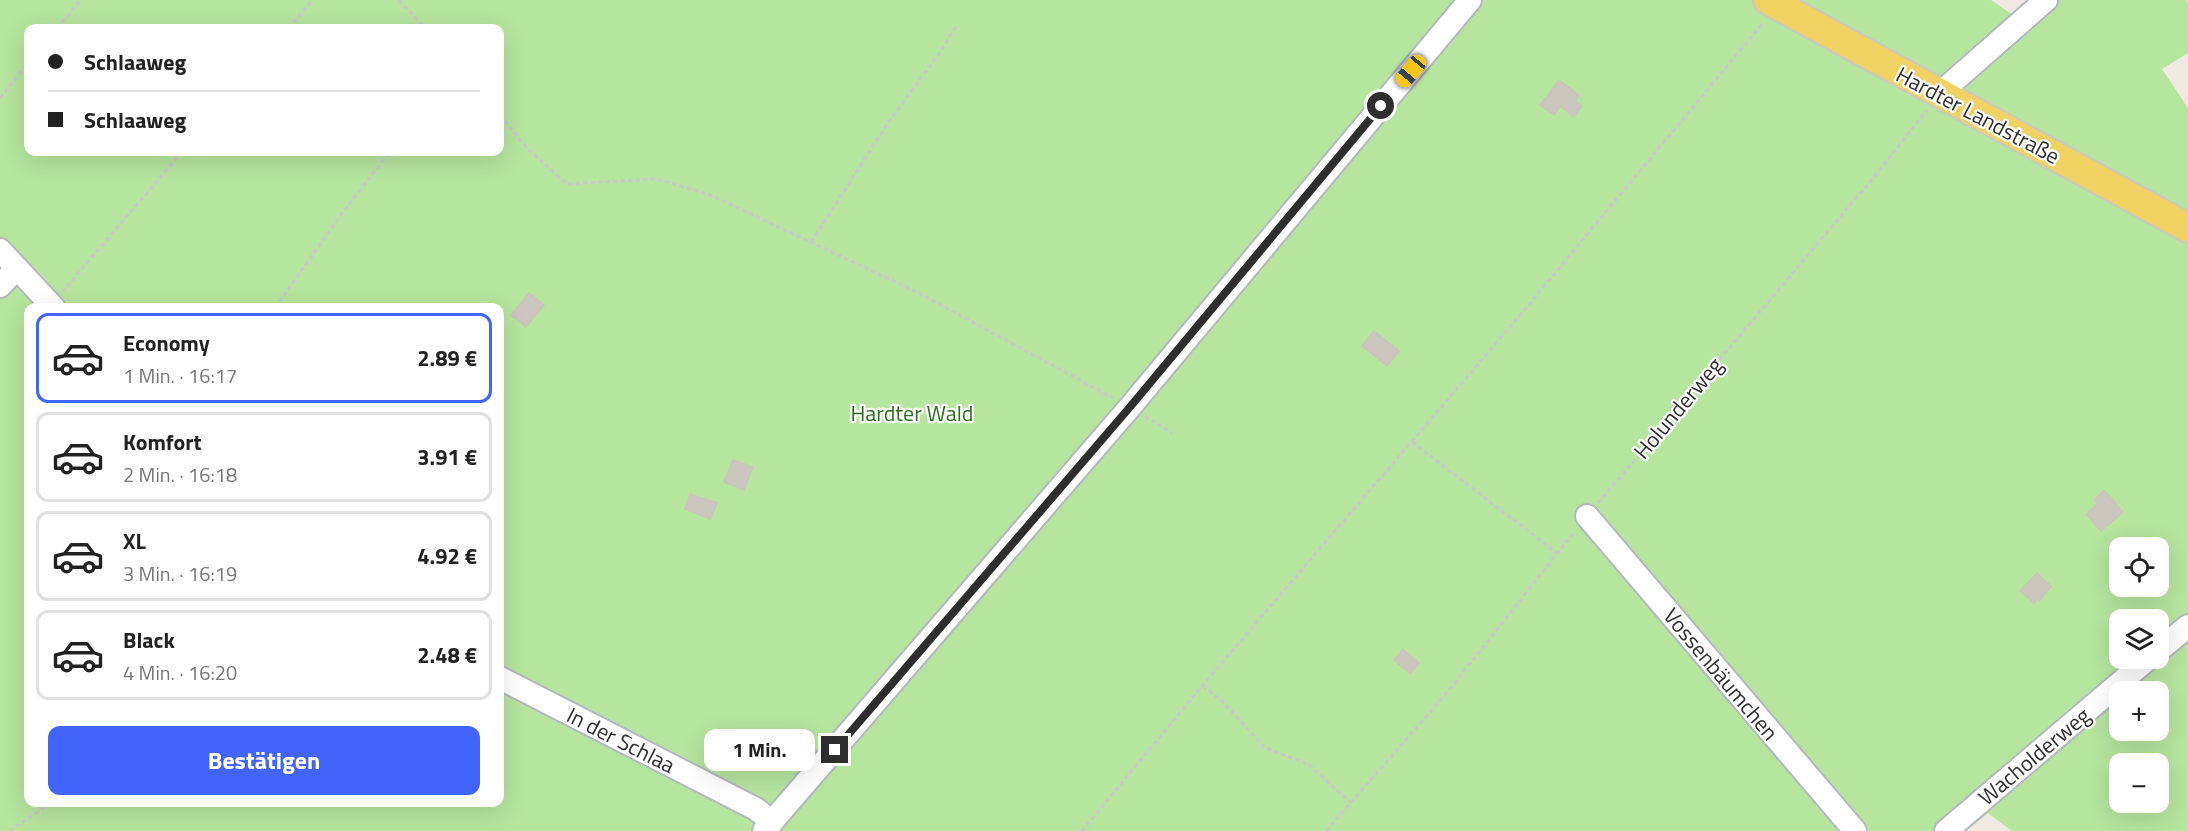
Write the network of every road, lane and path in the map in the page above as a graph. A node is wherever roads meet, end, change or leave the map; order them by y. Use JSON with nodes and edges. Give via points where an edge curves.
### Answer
{"nodes":[{"id":1,"x":81,"y":0,"type":"edge"},
{"id":2,"x":313,"y":0,"type":"edge"},
{"id":3,"x":399,"y":0,"type":"edge"},
{"id":4,"x":1470,"y":0,"type":"edge"},
{"id":5,"x":2046,"y":0,"type":"edge"},
{"id":6,"x":1773,"y":3,"type":"edge"},
{"id":7,"x":60,"y":24,"type":"edge"},
{"id":8,"x":292,"y":24,"type":"edge"},
{"id":9,"x":420,"y":24,"type":"edge"},
{"id":10,"x":957,"y":24,"type":"dead end"},
{"id":11,"x":24,"y":68,"type":"edge"},
{"id":12,"x":1940,"y":94,"type":"junction"},
{"id":13,"x":0,"y":98,"type":"edge"},
{"id":14,"x":504,"y":120,"type":"edge"},
{"id":15,"x":179,"y":156,"type":"edge"},
{"id":16,"x":387,"y":156,"type":"edge"},
{"id":17,"x":2188,"y":228,"type":"edge"},
{"id":18,"x":811,"y":242,"type":"junction"},
{"id":19,"x":0,"y":250,"type":"edge"},
{"id":20,"x":17,"y":268,"type":"junction"},
{"id":21,"x":0,"y":286,"type":"edge"},
{"id":22,"x":49,"y":303,"type":"edge"},
{"id":23,"x":55,"y":303,"type":"edge"},
{"id":24,"x":279,"y":303,"type":"edge"},
{"id":25,"x":1130,"y":407,"type":"junction"},
{"id":26,"x":1172,"y":433,"type":"dead end"},
{"id":27,"x":1412,"y":442,"type":"junction"},
{"id":28,"x":1587,"y":516,"type":"junction"},
{"id":29,"x":1557,"y":553,"type":"junction"},
{"id":30,"x":2188,"y":626,"type":"edge"},
{"id":31,"x":2169,"y":642,"type":"edge"},
{"id":32,"x":2136,"y":669,"type":"edge"},
{"id":33,"x":504,"y":680,"type":"edge"},
{"id":34,"x":1202,"y":686,"type":"junction"},
{"id":35,"x":1350,"y":802,"type":"junction"},
{"id":36,"x":45,"y":807,"type":"edge"},
{"id":37,"x":768,"y":826,"type":"edge"},
{"id":38,"x":10,"y":831,"type":"edge"},
{"id":39,"x":1082,"y":831,"type":"edge"},
{"id":40,"x":1326,"y":831,"type":"edge"},
{"id":41,"x":1855,"y":831,"type":"edge"},
{"id":42,"x":1946,"y":831,"type":"edge"}],
"edges":[{"from":1,"to":7,"type":"path"},
{"from":2,"to":8,"type":"path"},
{"from":3,"to":9,"type":"path"},
{"from":4,"to":25,"type":"street"},
{"from":5,"to":12,"type":"street"},
{"from":6,"to":12,"type":"main road","name":"Hardter Landstraße"},
{"from":6,"to":27,"type":"path"},
{"from":10,"to":18,"type":"path"},
{"from":11,"to":13,"type":"path"},
{"from":12,"to":17,"type":"main road","name":"Hardter Landstraße"},
{"from":12,"to":28,"type":"path","name":"Holunderweg"},
{"from":14,"to":18,"type":"path","via":[[528,149],[567,184],[657,179],[708,194]]},
{"from":15,"to":23,"type":"path"},
{"from":16,"to":24,"type":"path"},
{"from":18,"to":25,"type":"path","via":[[915,291]]},
{"from":19,"to":20,"type":"street"},
{"from":20,"to":21,"type":"street"},
{"from":20,"to":22,"type":"street"},
{"from":25,"to":26,"type":"path"},
{"from":25,"to":37,"type":"street"},
{"from":27,"to":29,"type":"path"},
{"from":27,"to":34,"type":"path"},
{"from":28,"to":29,"type":"path","name":"Holunderweg"},
{"from":28,"to":41,"type":"street","name":"Vossenbäumchen"},
{"from":29,"to":35,"type":"path","name":"Holunderweg","via":[[1445,695]]},
{"from":30,"to":31,"type":"street"},
{"from":32,"to":42,"type":"street","name":"Wacholderweg"},
{"from":33,"to":37,"type":"street","name":"In der Schlaa","via":[[756,809]]},
{"from":34,"to":35,"type":"path","via":[[1228,707],[1264,747],[1309,765]]},
{"from":34,"to":39,"type":"path"},
{"from":35,"to":40,"type":"path","name":"Holunderweg"},
{"from":36,"to":38,"type":"path"}]}
